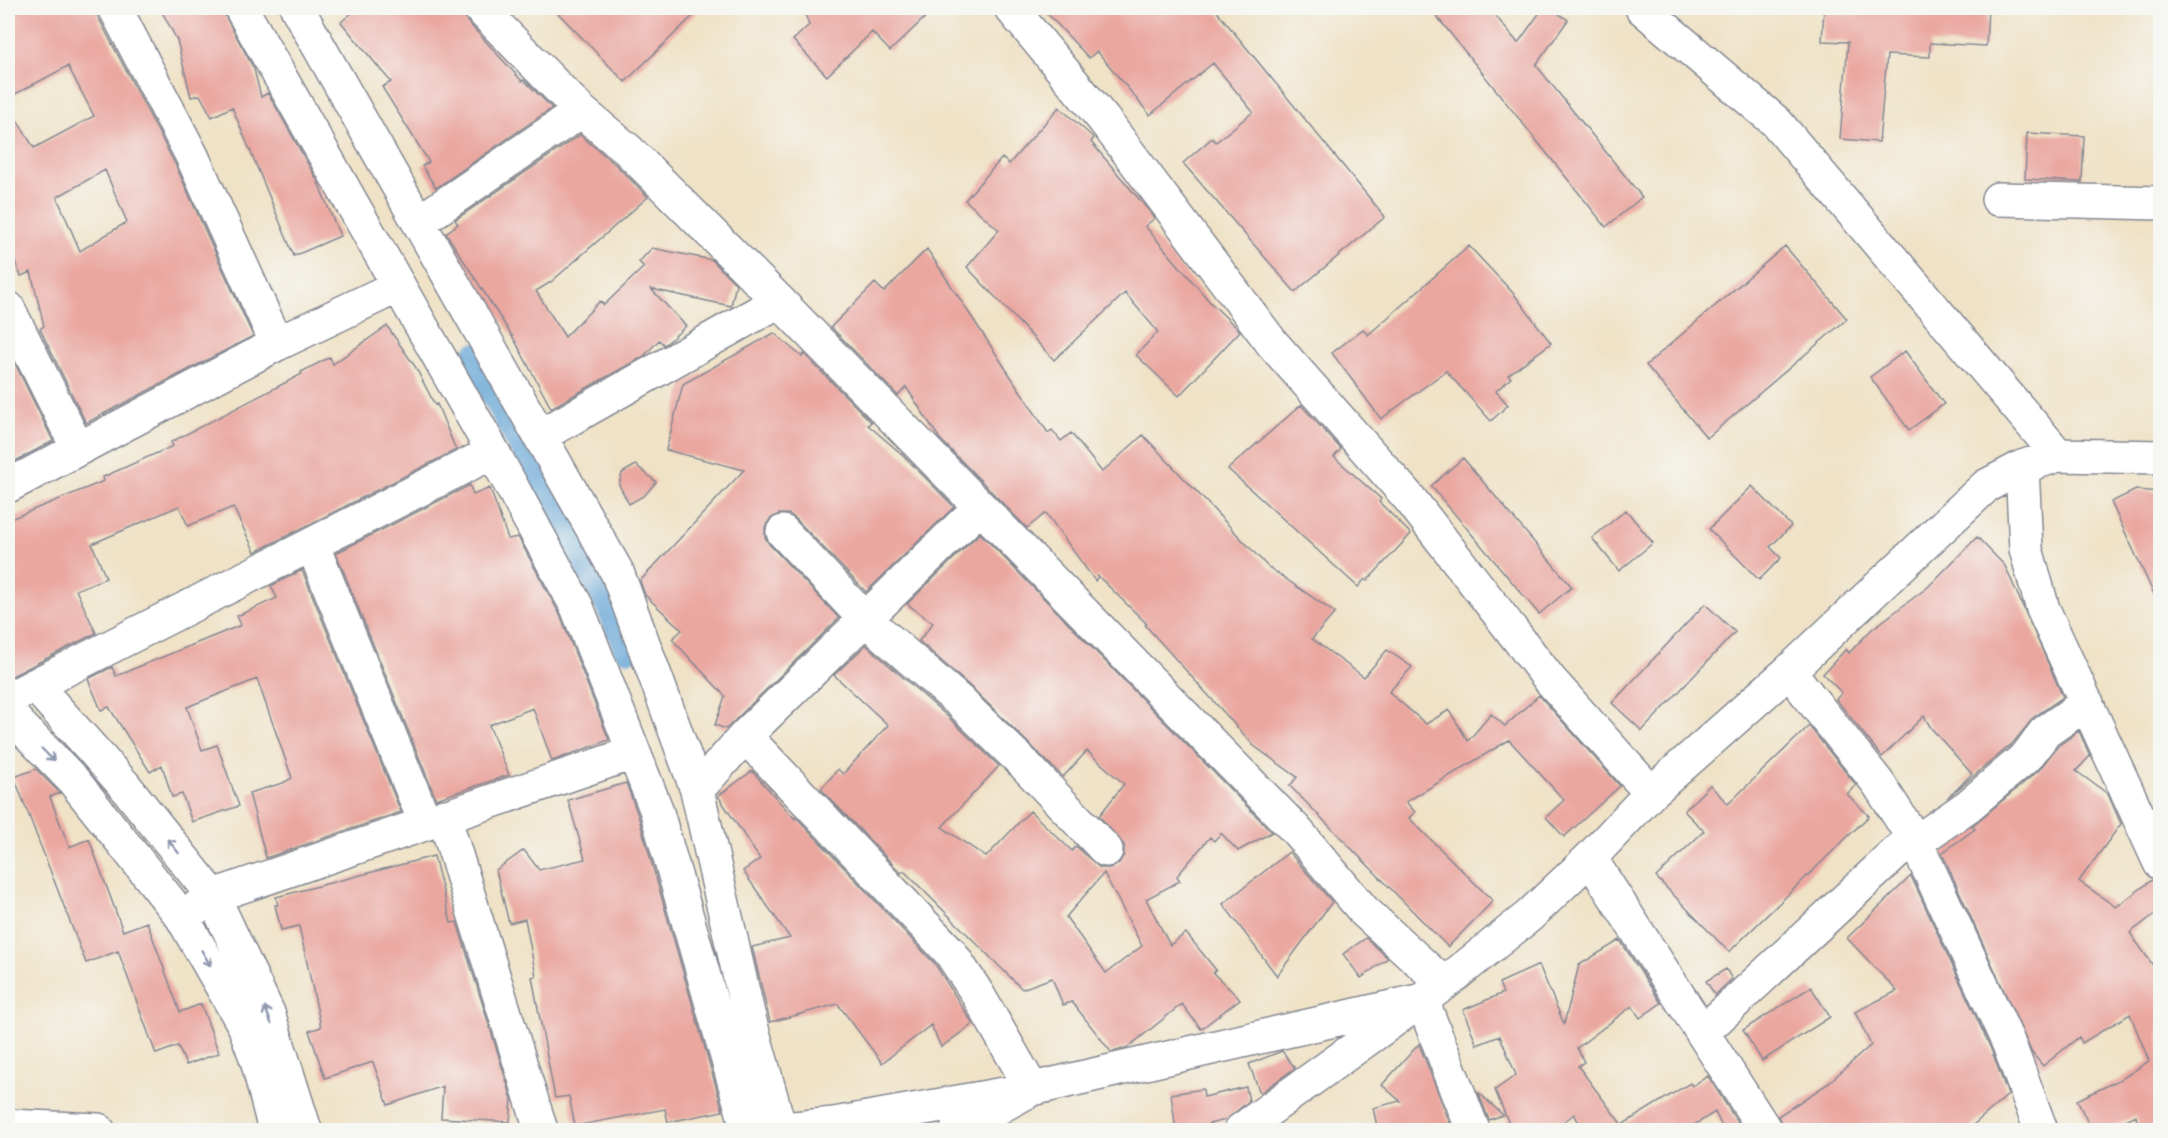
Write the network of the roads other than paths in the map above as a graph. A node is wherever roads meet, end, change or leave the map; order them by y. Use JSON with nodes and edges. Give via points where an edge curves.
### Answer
{"nodes":[{"id":1,"x":115,"y":8,"type":"edge"},
{"id":2,"x":241,"y":8,"type":"edge"},
{"id":3,"x":297,"y":8,"type":"edge"},
{"id":4,"x":480,"y":8,"type":"edge"},
{"id":5,"x":1011,"y":8,"type":"edge"},
{"id":6,"x":1642,"y":8,"type":"edge"},
{"id":7,"x":581,"y":111,"type":"junction"},
{"id":8,"x":1998,"y":199,"type":"dead end"},
{"id":9,"x":2160,"y":203,"type":"edge"},
{"id":10,"x":419,"y":222,"type":"junction"},
{"id":11,"x":398,"y":286,"type":"junction"},
{"id":12,"x":779,"y":301,"type":"junction"},
{"id":13,"x":8,"y":308,"type":"edge"},
{"id":14,"x":277,"y":344,"type":"junction"},
{"id":15,"x":540,"y":436,"type":"junction"},
{"id":16,"x":78,"y":449,"type":"junction"},
{"id":17,"x":493,"y":452,"type":"junction"},
{"id":18,"x":2058,"y":455,"type":"junction"},
{"id":19,"x":2160,"y":457,"type":"edge"},
{"id":20,"x":2022,"y":467,"type":"junction"},
{"id":21,"x":8,"y":486,"type":"edge"},
{"id":22,"x":979,"y":508,"type":"junction"},
{"id":23,"x":783,"y":532,"type":"dead end"},
{"id":24,"x":312,"y":544,"type":"junction"},
{"id":25,"x":865,"y":619,"type":"junction"},
{"id":26,"x":1789,"y":671,"type":"junction"},
{"id":27,"x":21,"y":692,"type":"edge"},
{"id":28,"x":2087,"y":703,"type":"junction"},
{"id":29,"x":8,"y":713,"type":"edge"},
{"id":30,"x":745,"y":736,"type":"junction"},
{"id":31,"x":633,"y":753,"type":"junction"},
{"id":32,"x":697,"y":790,"type":"junction"},
{"id":33,"x":1651,"y":793,"type":"junction"},
{"id":34,"x":434,"y":819,"type":"junction"},
{"id":35,"x":1915,"y":840,"type":"junction"},
{"id":36,"x":1106,"y":850,"type":"dead end"},
{"id":37,"x":1590,"y":858,"type":"junction"},
{"id":38,"x":2160,"y":863,"type":"edge"},
{"id":39,"x":213,"y":896,"type":"junction"},
{"id":40,"x":182,"y":917,"type":"junction"},
{"id":41,"x":1433,"y":992,"type":"junction"},
{"id":42,"x":1703,"y":1032,"type":"junction"},
{"id":43,"x":269,"y":1056,"type":"junction"},
{"id":44,"x":1032,"y":1089,"type":"junction"},
{"id":45,"x":8,"y":1125,"type":"edge"},
{"id":46,"x":767,"y":1130,"type":"edge"},
{"id":47,"x":98,"y":1131,"type":"edge"},
{"id":48,"x":275,"y":1131,"type":"edge"},
{"id":49,"x":305,"y":1131,"type":"edge"},
{"id":50,"x":541,"y":1131,"type":"edge"},
{"id":51,"x":957,"y":1131,"type":"edge"},
{"id":52,"x":1241,"y":1131,"type":"edge"},
{"id":53,"x":1473,"y":1131,"type":"edge"},
{"id":54,"x":1765,"y":1131,"type":"edge"},
{"id":55,"x":2041,"y":1131,"type":"edge"}],
"edges":[{"from":1,"to":14,"type":"street","via":[[192,156]]},
{"from":2,"to":11,"type":"street"},
{"from":3,"to":10,"type":"street"},
{"from":4,"to":7,"type":"street"},
{"from":5,"to":33,"type":"street","via":[[1104,120],[1272,343],[1410,499],[1551,681]]},
{"from":6,"to":18,"type":"street","via":[[1776,122]]},
{"from":7,"to":10,"type":"street"},
{"from":7,"to":12,"type":"street","via":[[628,150]]},
{"from":8,"to":9,"type":"street"},
{"from":10,"to":15,"type":"street"},
{"from":11,"to":14,"type":"street"},
{"from":11,"to":17,"type":"street"},
{"from":12,"to":15,"type":"street"},
{"from":12,"to":22,"type":"street"},
{"from":13,"to":16,"type":"street"},
{"from":14,"to":16,"type":"street"},
{"from":15,"to":32,"type":"street","via":[[617,572]]},
{"from":16,"to":21,"type":"street"},
{"from":17,"to":24,"type":"street"},
{"from":17,"to":31,"type":"street","via":[[577,607]]},
{"from":18,"to":19,"type":"street"},
{"from":18,"to":20,"type":"street"},
{"from":20,"to":26,"type":"street","via":[[1986,486]]},
{"from":20,"to":28,"type":"street","via":[[2026,549],[2033,579]]},
{"from":22,"to":25,"type":"street"},
{"from":22,"to":41,"type":"street","via":[[1296,830]]},
{"from":23,"to":25,"type":"street"},
{"from":24,"to":27,"type":"street"},
{"from":24,"to":34,"type":"street"},
{"from":25,"to":30,"type":"street"},
{"from":25,"to":36,"type":"street","via":[[960,702]]},
{"from":26,"to":33,"type":"street"},
{"from":26,"to":35,"type":"street","via":[[1878,783]]},
{"from":39,"to":27,"type":"street","one_way":true,"via":[[125,786]]},
{"from":28,"to":35,"type":"street","via":[[2045,732],[2027,756],[1968,806]]},
{"from":28,"to":38,"type":"street"},
{"from":29,"to":40,"type":"street","one_way":true,"via":[[73,780]]},
{"from":30,"to":32,"type":"street"},
{"from":30,"to":44,"type":"street","via":[[950,952]]},
{"from":31,"to":34,"type":"street"},
{"from":31,"to":46,"type":"street"},
{"from":32,"to":46,"type":"street","via":[[749,1018]]},
{"from":33,"to":37,"type":"street"},
{"from":34,"to":39,"type":"street"},
{"from":34,"to":50,"type":"street"},
{"from":35,"to":42,"type":"street"},
{"from":35,"to":55,"type":"street","via":[[2008,1042]]},
{"from":37,"to":41,"type":"street","via":[[1529,916]]},
{"from":37,"to":42,"type":"street"},
{"from":39,"to":40,"type":"street"},
{"from":43,"to":39,"type":"street","one_way":true,"via":[[268,1013]]},
{"from":40,"to":43,"type":"street","one_way":true,"via":[[244,1025]]},
{"from":41,"to":44,"type":"street"},
{"from":41,"to":52,"type":"street"},
{"from":41,"to":53,"type":"street"},
{"from":42,"to":54,"type":"street"},
{"from":43,"to":48,"type":"street"},
{"from":43,"to":49,"type":"street"},
{"from":44,"to":46,"type":"street","via":[[834,1124]]},
{"from":44,"to":51,"type":"street"},
{"from":45,"to":47,"type":"street"}]}
